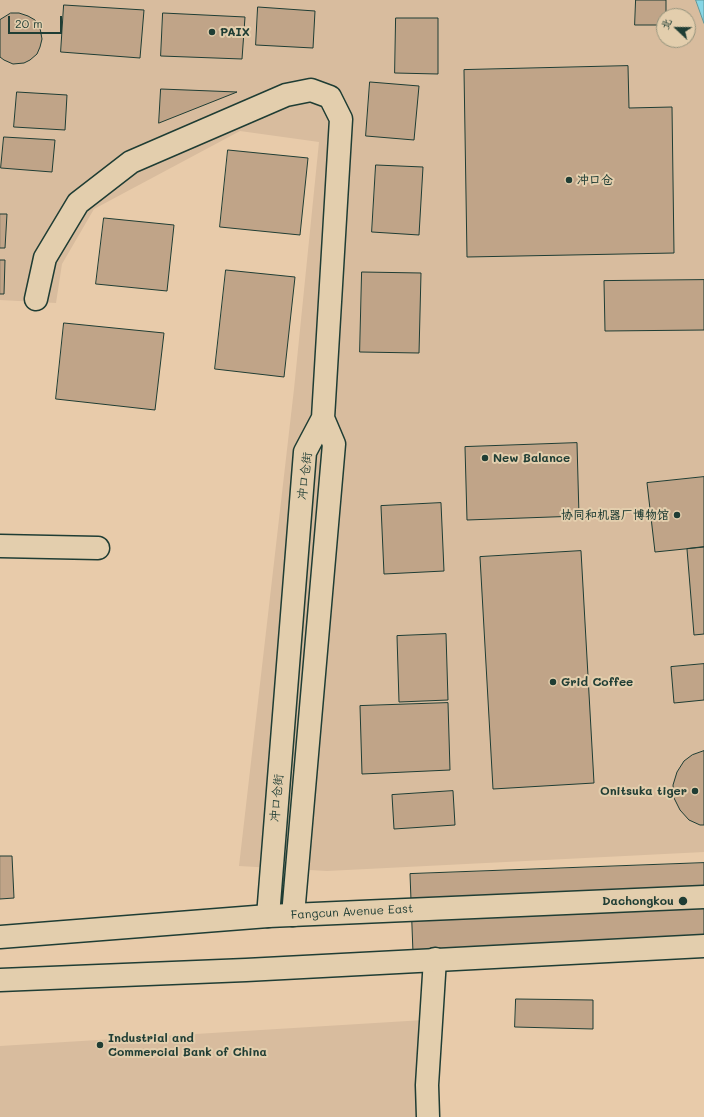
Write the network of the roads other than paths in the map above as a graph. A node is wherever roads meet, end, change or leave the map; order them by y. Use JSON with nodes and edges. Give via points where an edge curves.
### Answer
{"nodes":[{"id":1,"x":36,"y":299,"type":"dead end"},
{"id":2,"x":323,"y":418,"type":"junction"},
{"id":3,"x":0,"y":546,"type":"edge"},
{"id":4,"x":98,"y":548,"type":"dead end"},
{"id":5,"x":704,"y":897,"type":"edge"},
{"id":6,"x":293,"y":915,"type":"junction"},
{"id":7,"x":268,"y":916,"type":"junction"},
{"id":8,"x":0,"y":937,"type":"edge"},
{"id":9,"x":704,"y":946,"type":"edge"},
{"id":10,"x":435,"y":959,"type":"junction"},
{"id":11,"x":0,"y":980,"type":"edge"},
{"id":12,"x":428,"y":1117,"type":"edge"}],
"edges":[{"from":1,"to":2,"type":"main road","via":[[45,258],[78,204],[131,162],[286,95],[311,90],[330,97],[341,119]]},
{"from":2,"to":6,"type":"main road","name":"冲口仓街","via":[[334,444]]},
{"from":2,"to":7,"type":"main road","name":"冲口仓街","via":[[305,452]]},
{"from":3,"to":4,"type":"main road"},
{"from":5,"to":6,"type":"main road","name":"Fangcun Avenue East"},
{"from":6,"to":7,"type":"main road","name":"Fangcun Avenue East"},
{"from":7,"to":8,"type":"main road","name":"Fangcun Avenue East"},
{"from":9,"to":10,"type":"main road"},
{"from":10,"to":11,"type":"main road"},
{"from":10,"to":12,"type":"main road"}]}
